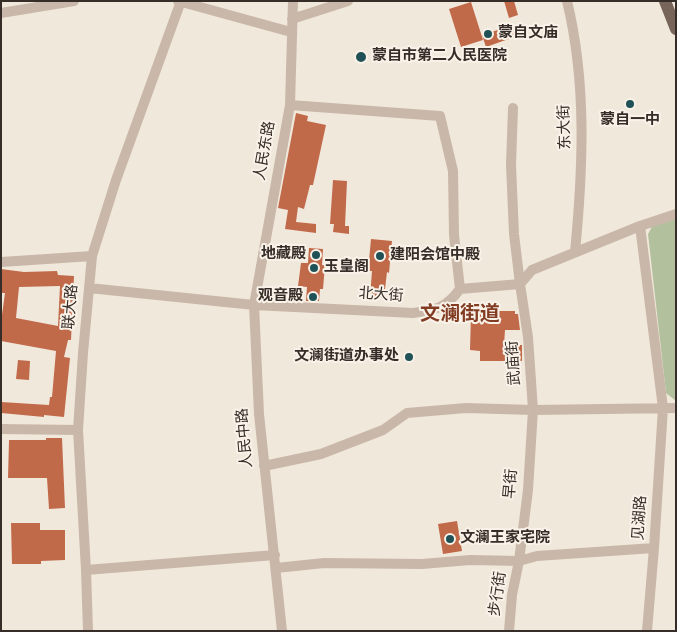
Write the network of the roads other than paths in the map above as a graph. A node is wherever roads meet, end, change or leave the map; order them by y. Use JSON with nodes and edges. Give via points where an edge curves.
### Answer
{"nodes":[{"id":1,"x":74,"y":1,"type":"edge"},
{"id":2,"x":293,"y":1,"type":"edge"},
{"id":3,"x":348,"y":1,"type":"edge"},
{"id":4,"x":567,"y":1,"type":"edge"},
{"id":5,"x":666,"y":1,"type":"edge"},
{"id":6,"x":180,"y":2,"type":"edge"},
{"id":7,"x":19,"y":6,"type":"edge"},
{"id":8,"x":1,"y":13,"type":"edge"},
{"id":9,"x":292,"y":19,"type":"junction"},
{"id":10,"x":676,"y":29,"type":"edge"},
{"id":11,"x":291,"y":32,"type":"junction"},
{"id":12,"x":290,"y":105,"type":"junction"},
{"id":13,"x":513,"y":108,"type":"dead end"},
{"id":14,"x":676,"y":214,"type":"edge"},
{"id":15,"x":640,"y":226,"type":"junction"},
{"id":16,"x":575,"y":252,"type":"junction"},
{"id":17,"x":92,"y":256,"type":"junction"},
{"id":18,"x":1,"y":262,"type":"edge"},
{"id":19,"x":520,"y":284,"type":"junction"},
{"id":20,"x":89,"y":288,"type":"junction"},
{"id":21,"x":460,"y":289,"type":"junction"},
{"id":22,"x":254,"y":305,"type":"junction"},
{"id":23,"x":663,"y":408,"type":"junction"},
{"id":24,"x":676,"y":408,"type":"edge"},
{"id":25,"x":533,"y":410,"type":"junction"},
{"id":26,"x":1,"y":429,"type":"edge"},
{"id":27,"x":78,"y":430,"type":"junction"},
{"id":28,"x":264,"y":466,"type":"junction"},
{"id":29,"x":654,"y":548,"type":"junction"},
{"id":30,"x":275,"y":555,"type":"junction"},
{"id":31,"x":518,"y":561,"type":"junction"},
{"id":32,"x":276,"y":568,"type":"junction"},
{"id":33,"x":86,"y":570,"type":"junction"},
{"id":34,"x":88,"y":631,"type":"edge"},
{"id":35,"x":282,"y":631,"type":"edge"},
{"id":36,"x":509,"y":631,"type":"edge"},
{"id":37,"x":647,"y":631,"type":"edge"}],
"edges":[{"from":1,"to":7,"type":"street"},
{"from":2,"to":9,"type":"street","name":"人民东路"},
{"from":3,"to":9,"type":"street"},
{"from":4,"to":16,"type":"street","name":"东大街","via":[[581,114],[582,161]]},
{"from":5,"to":10,"type":"main road"},
{"from":6,"to":11,"type":"street"},
{"from":6,"to":17,"type":"street","name":"联大路"},
{"from":7,"to":8,"type":"street"},
{"from":9,"to":11,"type":"street","name":"人民东路"},
{"from":11,"to":12,"type":"street","name":"人民东路"},
{"from":12,"to":21,"type":"street","via":[[440,116],[453,171],[454,235]]},
{"from":12,"to":22,"type":"street","name":"人民东路"},
{"from":13,"to":19,"type":"street","name":"武庙街","via":[[511,165]]},
{"from":14,"to":15,"type":"street"},
{"from":15,"to":16,"type":"street"},
{"from":15,"to":23,"type":"street","name":"见湖路"},
{"from":16,"to":19,"type":"street","via":[[532,270]]},
{"from":17,"to":18,"type":"street"},
{"from":17,"to":20,"type":"street","name":"联大路"},
{"from":19,"to":21,"type":"street"},
{"from":19,"to":25,"type":"street","name":"武庙街","via":[[528,337]]},
{"from":20,"to":22,"type":"street","name":"北大街"},
{"from":20,"to":27,"type":"street","name":"联大路"},
{"from":21,"to":22,"type":"street","name":"北大街","via":[[451,301],[441,307],[413,313]]},
{"from":22,"to":28,"type":"street","name":"人民中路"},
{"from":23,"to":24,"type":"street"},
{"from":23,"to":25,"type":"street"},
{"from":23,"to":29,"type":"street","name":"见湖路"},
{"from":25,"to":28,"type":"street","via":[[466,408],[407,413],[383,430],[320,454]]},
{"from":25,"to":31,"type":"street","name":"早街","via":[[528,490]]},
{"from":26,"to":27,"type":"street"},
{"from":27,"to":33,"type":"street","name":"联大路"},
{"from":28,"to":30,"type":"street","name":"人民中路"},
{"from":29,"to":31,"type":"street","via":[[537,556]]},
{"from":29,"to":37,"type":"street","name":"见湖路"},
{"from":30,"to":32,"type":"street","name":"人民中路"},
{"from":30,"to":33,"type":"street"},
{"from":31,"to":32,"type":"street","via":[[324,563]]},
{"from":31,"to":36,"type":"street","name":"步行街"},
{"from":32,"to":35,"type":"street","name":"人民中路"},
{"from":33,"to":34,"type":"street","name":"联大路"}]}
